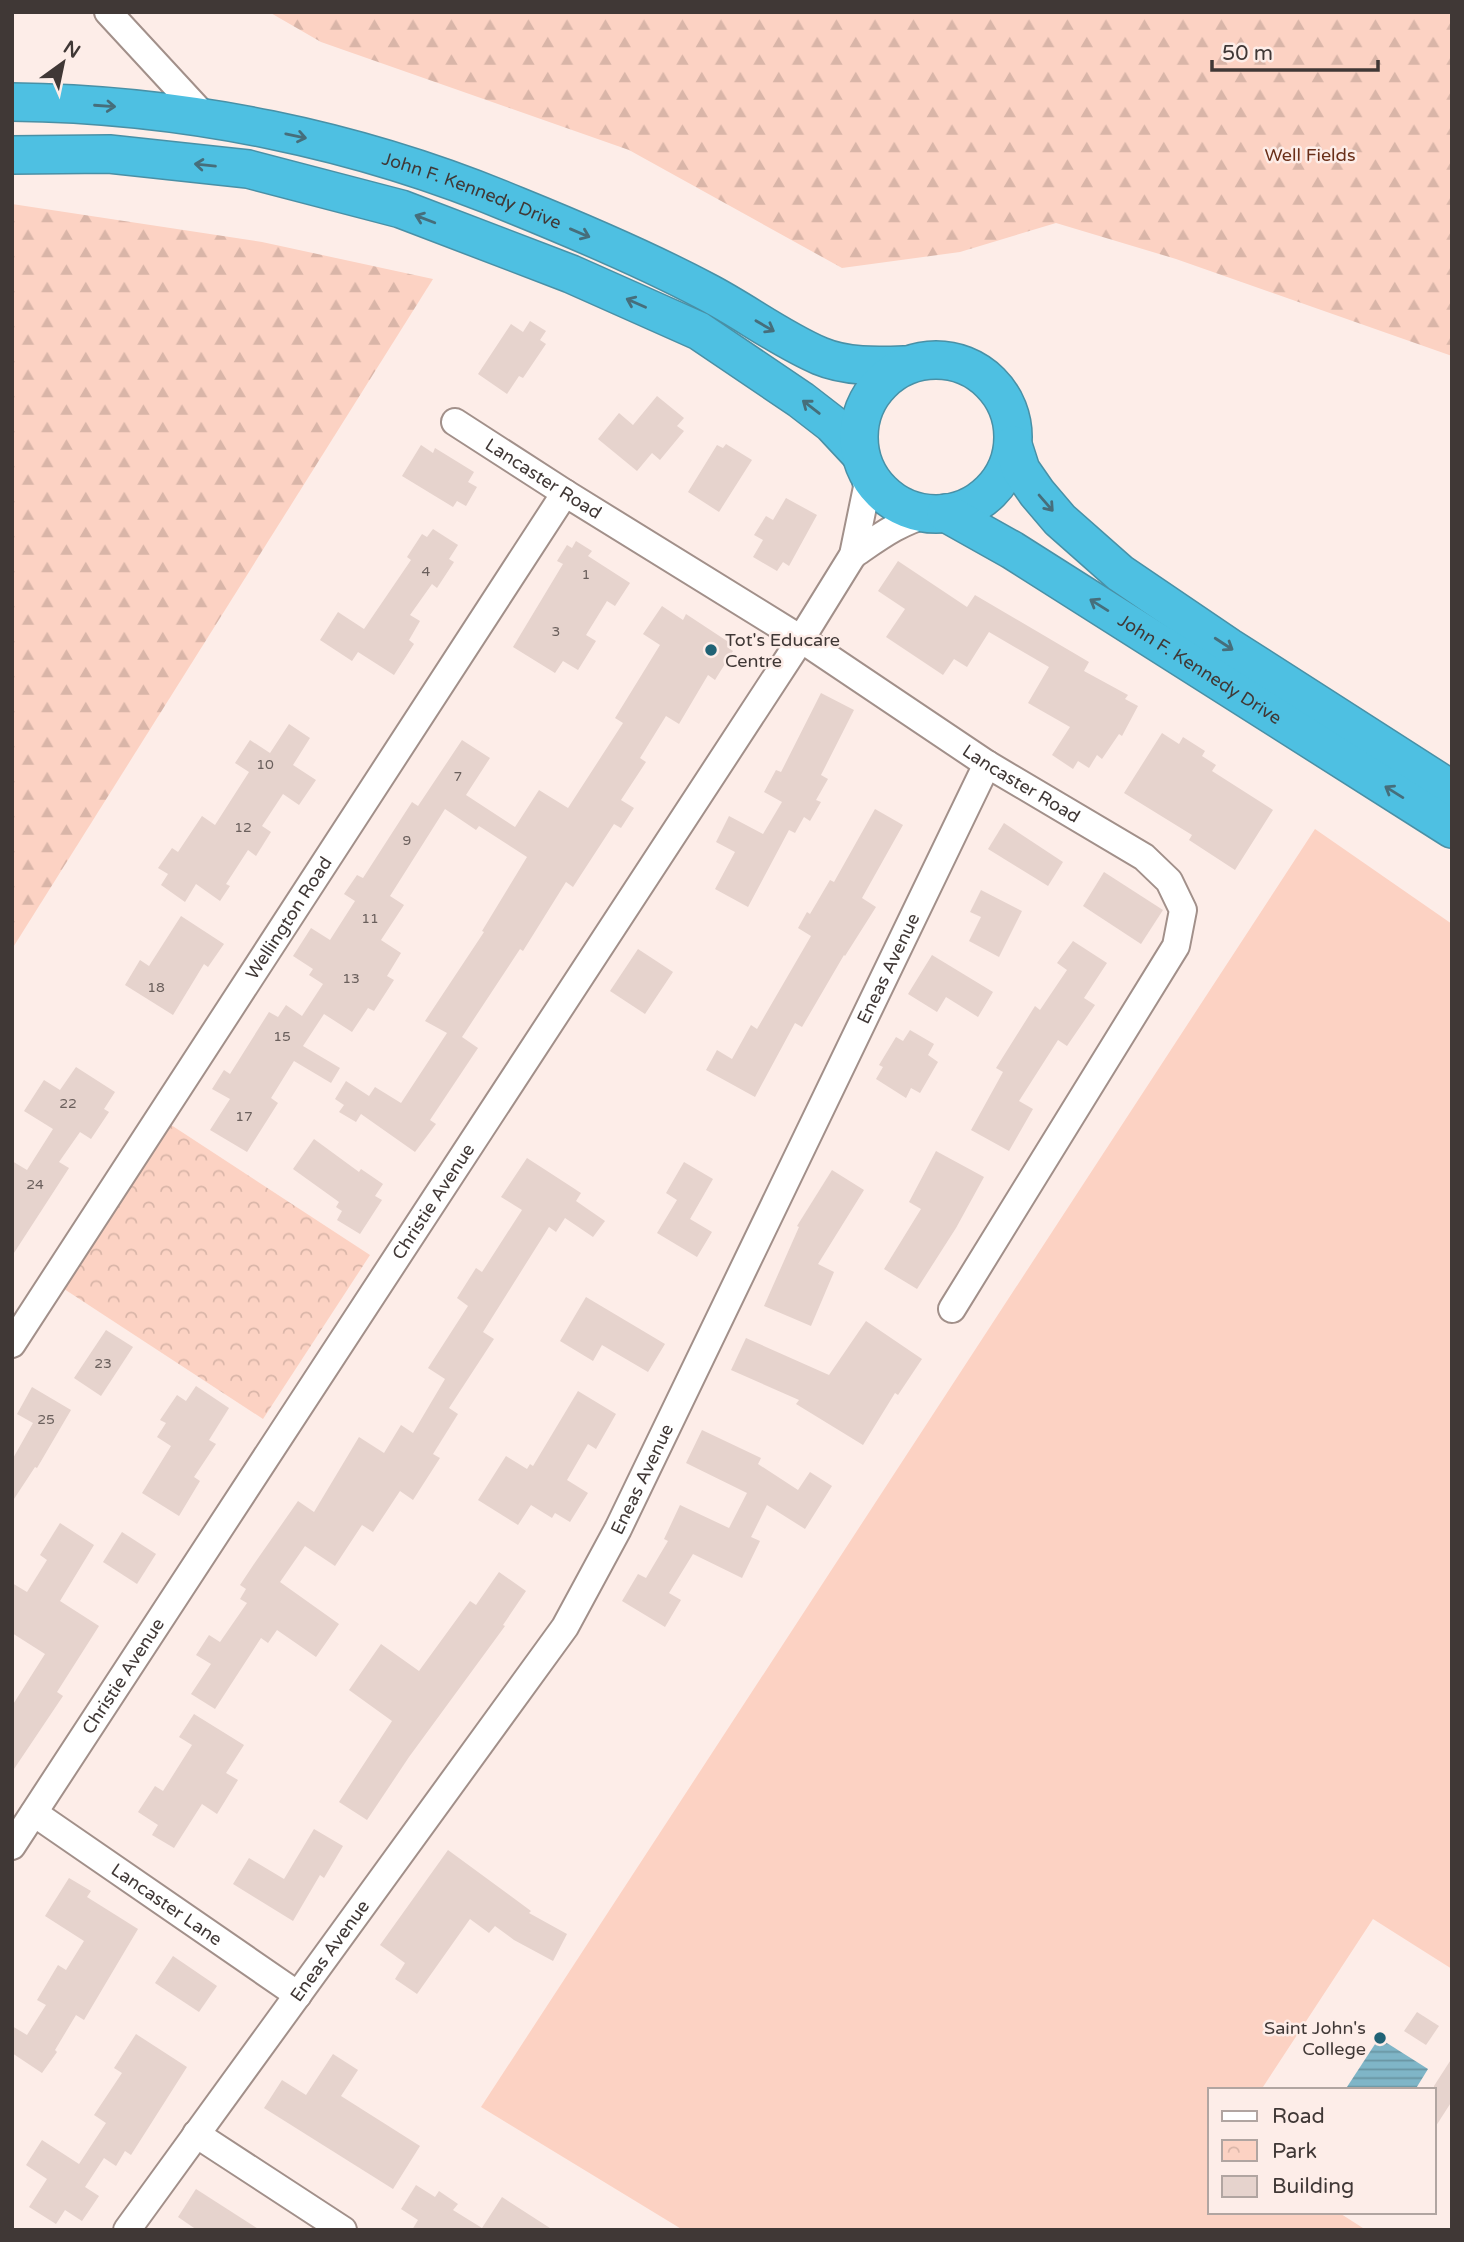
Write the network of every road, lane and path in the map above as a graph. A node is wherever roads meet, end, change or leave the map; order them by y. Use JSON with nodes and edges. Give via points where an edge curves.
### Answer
{"nodes":[{"id":1,"x":108,"y":12,"type":"edge"},
{"id":2,"x":12,"y":102,"type":"edge"},
{"id":3,"x":205,"y":117,"type":"junction"},
{"id":4,"x":12,"y":155,"type":"edge"},
{"id":5,"x":904,"y":365,"type":"junction"},
{"id":6,"x":455,"y":422,"type":"dead end"},
{"id":7,"x":1013,"y":445,"type":"junction"},
{"id":8,"x":862,"y":459,"type":"junction"},
{"id":9,"x":565,"y":493,"type":"junction"},
{"id":10,"x":938,"y":513,"type":"junction"},
{"id":11,"x":853,"y":555,"type":"junction"},
{"id":12,"x":802,"y":639,"type":"junction"},
{"id":13,"x":987,"y":764,"type":"junction"},
{"id":14,"x":1452,"y":790,"type":"edge"},
{"id":15,"x":1452,"y":829,"type":"edge"},
{"id":16,"x":952,"y":1309,"type":"dead end"},
{"id":17,"x":12,"y":1344,"type":"edge"},
{"id":18,"x":34,"y":1813,"type":"junction"},
{"id":19,"x":12,"y":1846,"type":"edge"},
{"id":20,"x":298,"y":1995,"type":"junction"},
{"id":21,"x":196,"y":2134,"type":"junction"},
{"id":22,"x":127,"y":2230,"type":"edge"},
{"id":23,"x":343,"y":2230,"type":"edge"}],
"edges":[{"from":1,"to":3,"type":"street"},
{"from":2,"to":3,"type":"highway","name":"John F. Kennedy Drive","one_way":true},
{"from":3,"to":5,"type":"highway","name":"John F. Kennedy Drive","one_way":true,"via":[[328,143],[442,176],[706,291],[822,357],[861,365]]},
{"from":8,"to":4,"type":"highway","name":"John F. Kennedy Drive","one_way":true,"via":[[832,424],[802,400],[699,331],[571,274],[401,209],[248,169],[109,154]]},
{"from":5,"to":7,"type":"highway","name":"John F. Kennedy Drive","via":[[940,359],[978,372],[1005,403],[1012,421]]},
{"from":5,"to":8,"type":"highway","via":[[884,379],[868,399],[858,434]]},
{"from":6,"to":9,"type":"street","name":"Lancaster Road"},
{"from":7,"to":10,"type":"highway","name":"John F. Kennedy Drive","via":[[993,490],[973,505]]},
{"from":7,"to":14,"type":"highway","name":"John F. Kennedy Drive","one_way":true,"via":[[1021,470],[1037,493],[1120,573]]},
{"from":8,"to":10,"type":"highway","name":"John F. Kennedy Drive","via":[[876,485],[892,501],[917,512]]},
{"from":8,"to":11,"type":"street","name":"Christie Avenue","via":[[867,487]]},
{"from":9,"to":12,"type":"street","name":"Lancaster Road"},
{"from":9,"to":17,"type":"street","name":"Wellington Road"},
{"from":10,"to":11,"type":"street","name":"Christie Avenue","via":[[911,518]]},
{"from":15,"to":10,"type":"highway","name":"John F. Kennedy Drive","one_way":true,"via":[[1012,550]]},
{"from":11,"to":12,"type":"street","name":"Christie Avenue"},
{"from":12,"to":13,"type":"street","name":"Lancaster Road"},
{"from":12,"to":18,"type":"street","name":"Christie Avenue"},
{"from":13,"to":16,"type":"street","name":"Lancaster Road","via":[[1144,857],[1169,881],[1183,910],[1176,946]]},
{"from":13,"to":20,"type":"street","name":"Eneas Avenue","via":[[625,1516],[565,1627]]},
{"from":18,"to":19,"type":"street","name":"Christie Avenue"},
{"from":18,"to":20,"type":"street","name":"Lancaster Lane"},
{"from":20,"to":21,"type":"street","name":"Eneas Avenue"},
{"from":21,"to":22,"type":"street","name":"Eneas Avenue"},
{"from":21,"to":23,"type":"street"}]}
